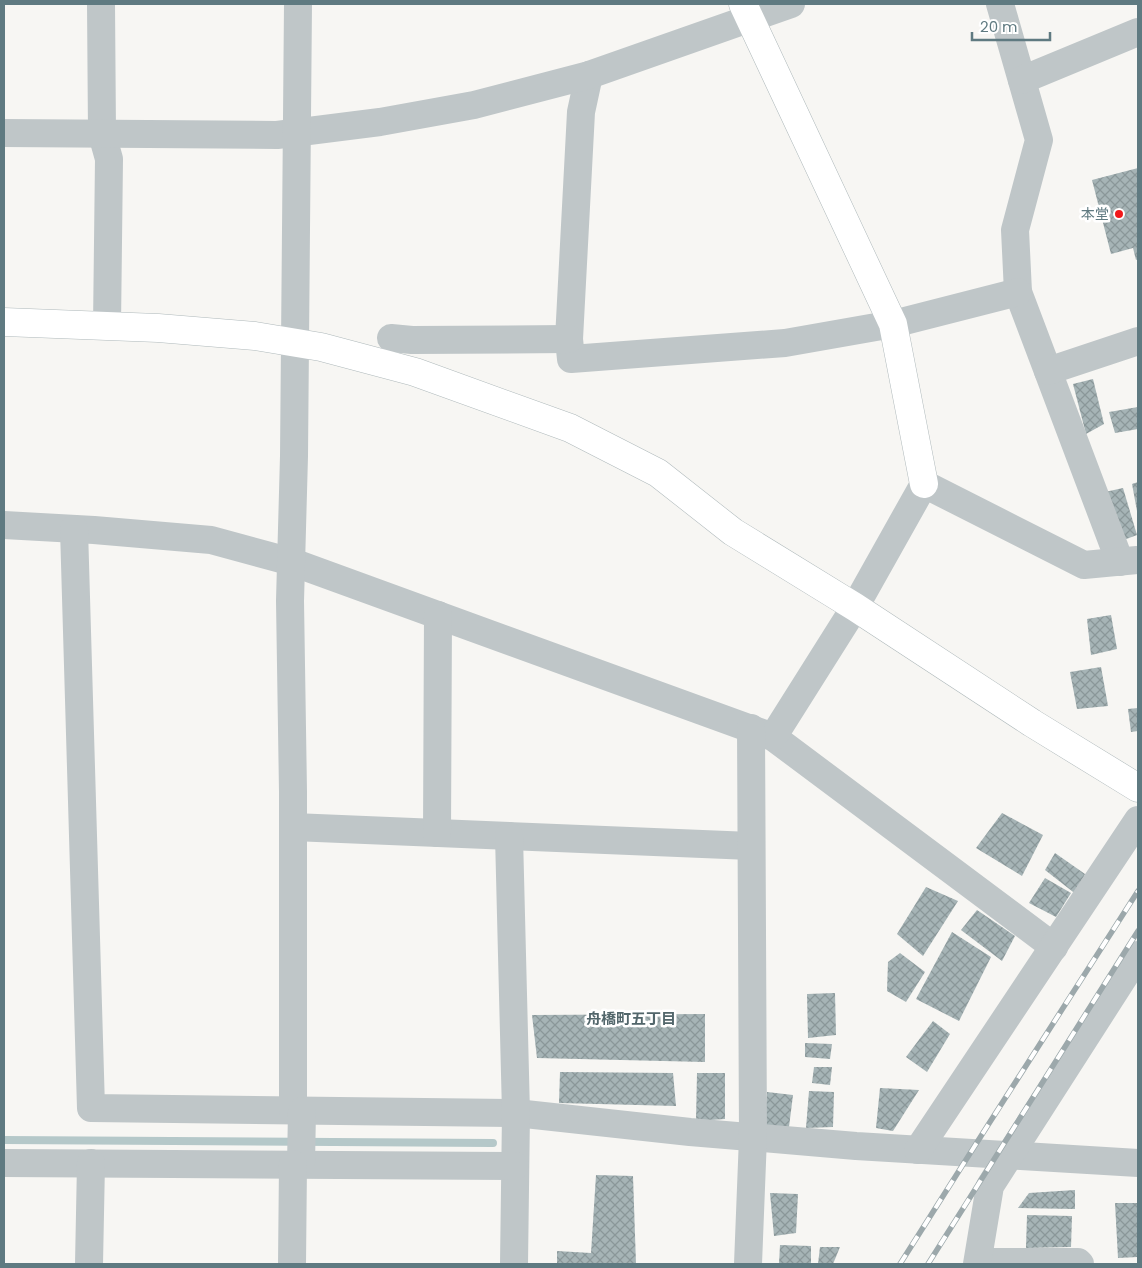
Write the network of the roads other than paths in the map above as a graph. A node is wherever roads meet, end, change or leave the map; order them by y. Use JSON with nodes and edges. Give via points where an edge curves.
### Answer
{"nodes":[{"id":1,"x":101,"y":4,"type":"edge"},
{"id":2,"x":298,"y":4,"type":"edge"},
{"id":3,"x":791,"y":4,"type":"edge"},
{"id":4,"x":1000,"y":4,"type":"edge"},
{"id":5,"x":746,"y":11,"type":"edge"},
{"id":6,"x":1138,"y":32,"type":"edge"},
{"id":7,"x":589,"y":75,"type":"junction"},
{"id":8,"x":1022,"y":80,"type":"junction"},
{"id":9,"x":298,"y":132,"type":"junction"},
{"id":10,"x":4,"y":133,"type":"edge"},
{"id":11,"x":102,"y":134,"type":"junction"},
{"id":12,"x":1018,"y":292,"type":"junction"},
{"id":13,"x":4,"y":322,"type":"edge"},
{"id":14,"x":893,"y":324,"type":"junction"},
{"id":15,"x":107,"y":326,"type":"junction"},
{"id":16,"x":391,"y":338,"type":"dead end"},
{"id":17,"x":569,"y":339,"type":"junction"},
{"id":18,"x":1138,"y":341,"type":"edge"},
{"id":19,"x":295,"y":343,"type":"junction"},
{"id":20,"x":1048,"y":371,"type":"junction"},
{"id":21,"x":924,"y":484,"type":"junction"},
{"id":22,"x":4,"y":525,"type":"edge"},
{"id":23,"x":74,"y":528,"type":"junction"},
{"id":24,"x":1129,"y":560,"type":"edge"},
{"id":25,"x":292,"y":562,"type":"junction"},
{"id":26,"x":855,"y":607,"type":"junction"},
{"id":27,"x":438,"y":615,"type":"junction"},
{"id":28,"x":762,"y":733,"type":"junction"},
{"id":29,"x":1138,"y":788,"type":"edge"},
{"id":30,"x":1138,"y":820,"type":"edge"},
{"id":31,"x":293,"y":828,"type":"junction"},
{"id":32,"x":437,"y":833,"type":"junction"},
{"id":33,"x":509,"y":836,"type":"junction"},
{"id":34,"x":751,"y":846,"type":"junction"},
{"id":35,"x":1054,"y":947,"type":"junction"},
{"id":36,"x":1138,"y":956,"type":"edge"},
{"id":37,"x":516,"y":1113,"type":"junction"},
{"id":38,"x":299,"y":1115,"type":"junction"},
{"id":39,"x":753,"y":1137,"type":"junction"},
{"id":40,"x":918,"y":1150,"type":"junction"},
{"id":41,"x":1009,"y":1155,"type":"junction"},
{"id":42,"x":299,"y":1162,"type":"junction"},
{"id":43,"x":4,"y":1163,"type":"edge"},
{"id":44,"x":91,"y":1163,"type":"junction"},
{"id":45,"x":1138,"y":1163,"type":"edge"},
{"id":46,"x":515,"y":1166,"type":"junction"},
{"id":47,"x":978,"y":1263,"type":"edge"},
{"id":48,"x":88,"y":1264,"type":"edge"},
{"id":49,"x":292,"y":1264,"type":"edge"},
{"id":50,"x":514,"y":1264,"type":"edge"},
{"id":51,"x":748,"y":1264,"type":"edge"},
{"id":52,"x":1080,"y":1264,"type":"edge"}],
"edges":[{"from":1,"to":11,"type":"street"},
{"from":2,"to":9,"type":"street"},
{"from":3,"to":5,"type":"street"},
{"from":4,"to":8,"type":"street"},
{"from":5,"to":7,"type":"street"},
{"from":5,"to":14,"type":"street"},
{"from":6,"to":8,"type":"street"},
{"from":7,"to":9,"type":"street","via":[[474,106]]},
{"from":7,"to":17,"type":"street","via":[[581,112]]},
{"from":8,"to":12,"type":"street","via":[[1039,140],[1015,230]]},
{"from":9,"to":11,"type":"street"},
{"from":9,"to":19,"type":"street"},
{"from":10,"to":11,"type":"street"},
{"from":11,"to":15,"type":"street","via":[[109,159]]},
{"from":12,"to":14,"type":"street"},
{"from":12,"to":20,"type":"street"},
{"from":13,"to":15,"type":"street"},
{"from":14,"to":17,"type":"street","via":[[785,343],[571,359]]},
{"from":14,"to":21,"type":"street"},
{"from":15,"to":19,"type":"street","via":[[255,336]]},
{"from":16,"to":17,"type":"street"},
{"from":18,"to":20,"type":"street"},
{"from":19,"to":25,"type":"street"},
{"from":19,"to":26,"type":"street","via":[[415,372],[570,428],[658,473],[733,532]]},
{"from":20,"to":24,"type":"street"},
{"from":21,"to":24,"type":"street","via":[[1084,565]]},
{"from":21,"to":26,"type":"street"},
{"from":22,"to":23,"type":"street"},
{"from":23,"to":25,"type":"street","via":[[211,540]]},
{"from":23,"to":38,"type":"street","via":[[91,1108]]},
{"from":25,"to":27,"type":"street"},
{"from":25,"to":31,"type":"street"},
{"from":26,"to":28,"type":"street"},
{"from":26,"to":29,"type":"street"},
{"from":27,"to":28,"type":"street"},
{"from":27,"to":32,"type":"street"},
{"from":28,"to":34,"type":"street"},
{"from":28,"to":35,"type":"street"},
{"from":30,"to":35,"type":"street"},
{"from":31,"to":32,"type":"street"},
{"from":31,"to":38,"type":"street"},
{"from":32,"to":33,"type":"street"},
{"from":33,"to":34,"type":"street"},
{"from":33,"to":37,"type":"street"},
{"from":34,"to":39,"type":"street"},
{"from":35,"to":40,"type":"street"},
{"from":36,"to":41,"type":"street"},
{"from":37,"to":38,"type":"street"},
{"from":37,"to":39,"type":"street"},
{"from":37,"to":46,"type":"street"},
{"from":38,"to":42,"type":"street"},
{"from":39,"to":40,"type":"street"},
{"from":39,"to":51,"type":"street"},
{"from":40,"to":41,"type":"street"},
{"from":41,"to":45,"type":"street"},
{"from":41,"to":47,"type":"street","via":[[990,1186]]},
{"from":42,"to":44,"type":"street"},
{"from":42,"to":46,"type":"street"},
{"from":42,"to":49,"type":"street"},
{"from":43,"to":44,"type":"street"},
{"from":44,"to":48,"type":"street"},
{"from":46,"to":50,"type":"street"},
{"from":47,"to":52,"type":"street"}]}
